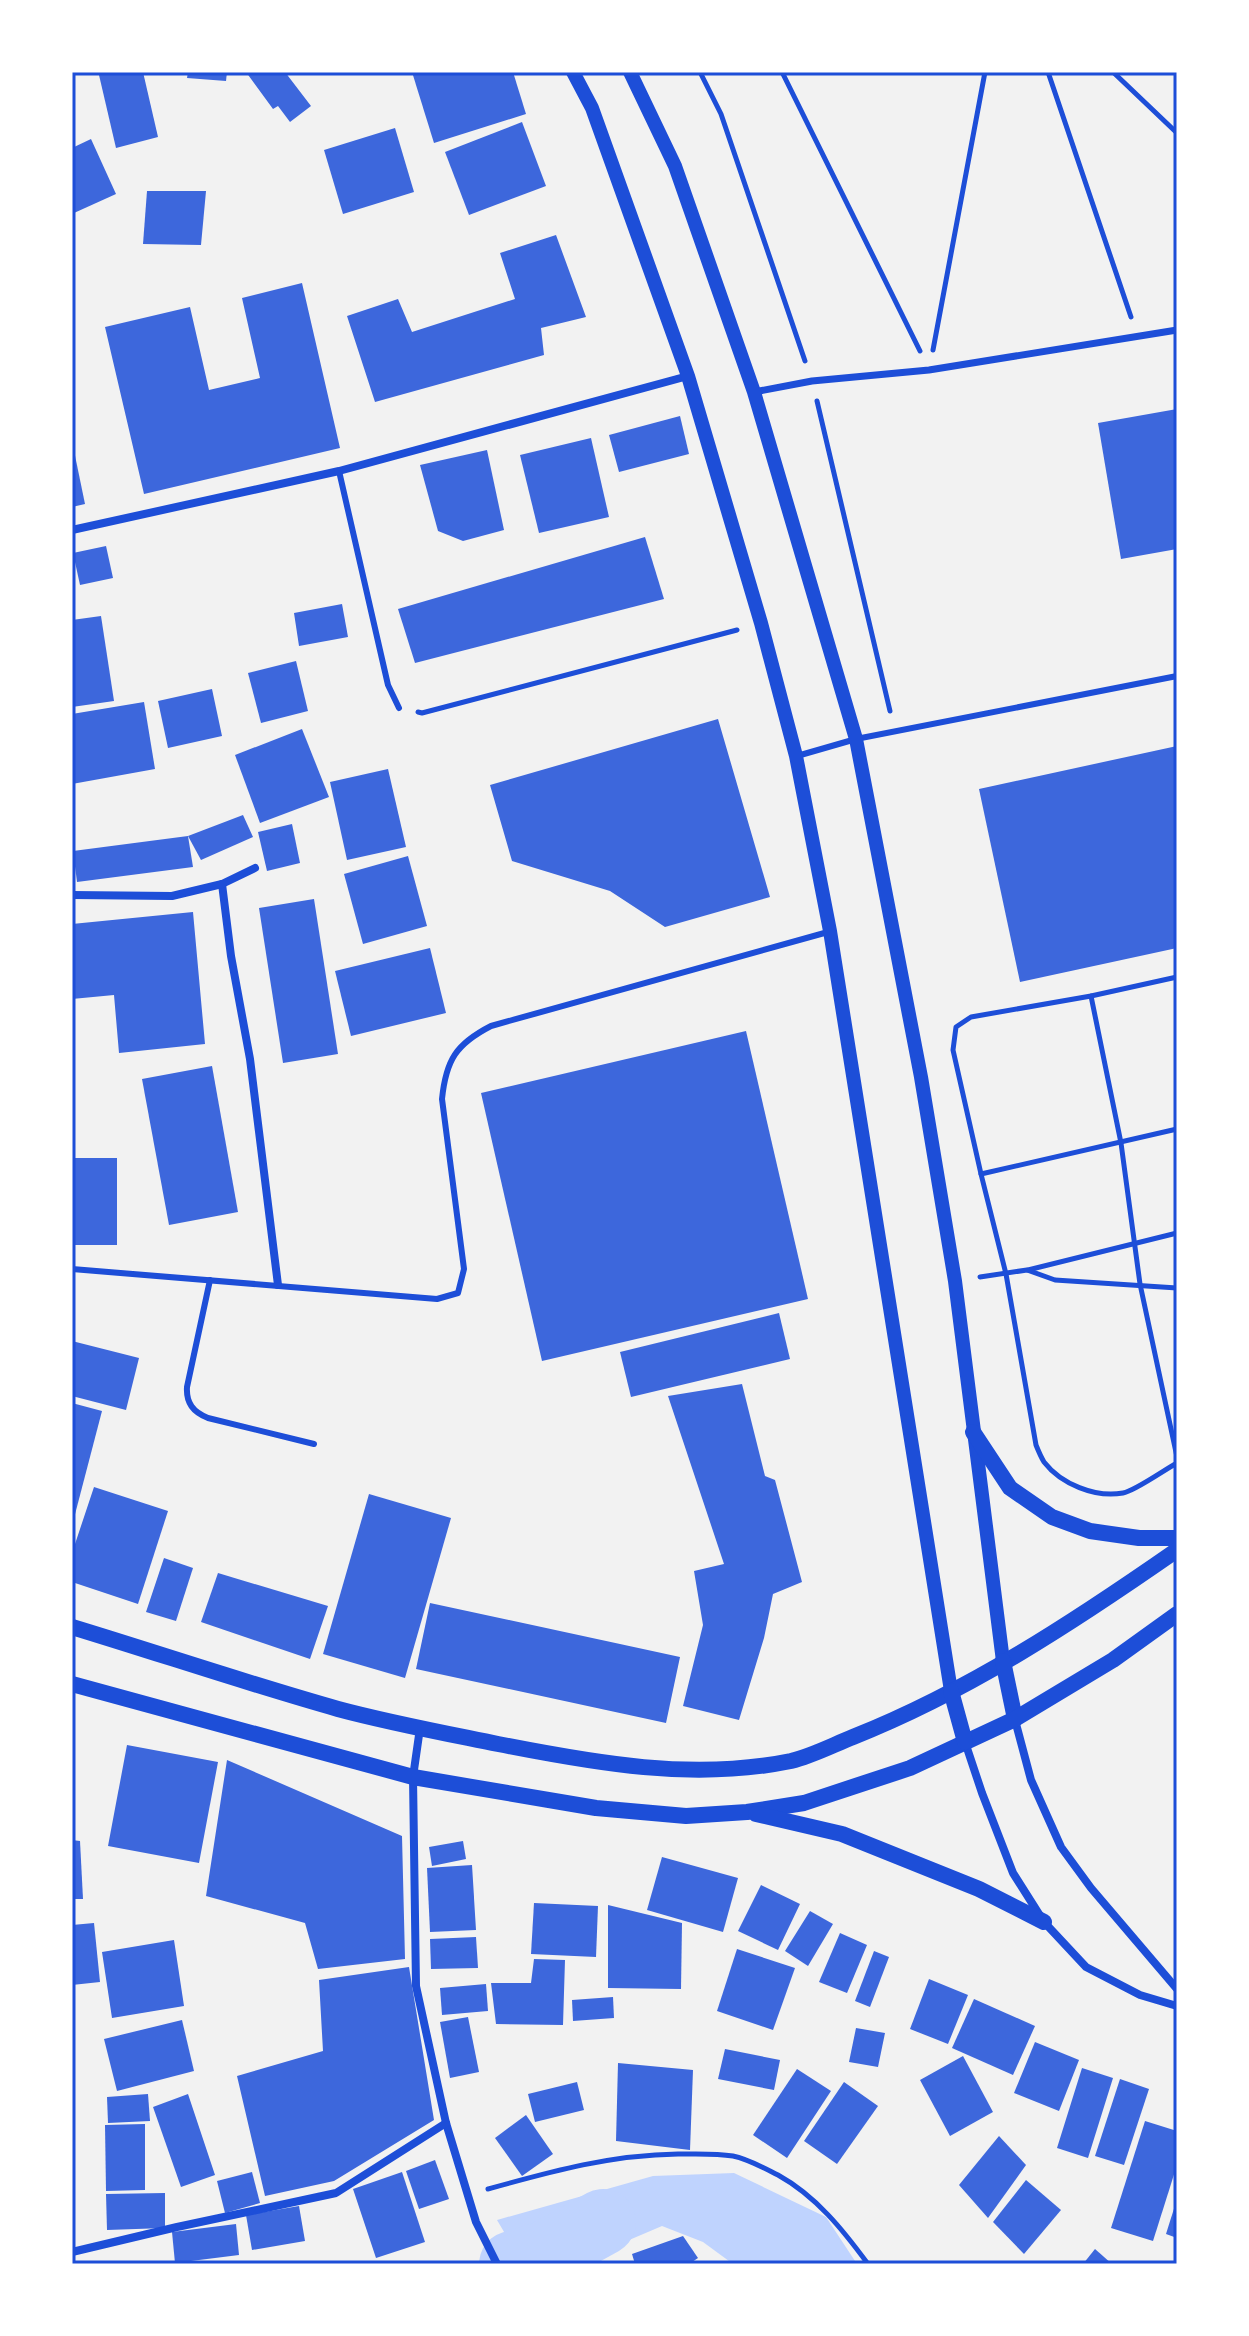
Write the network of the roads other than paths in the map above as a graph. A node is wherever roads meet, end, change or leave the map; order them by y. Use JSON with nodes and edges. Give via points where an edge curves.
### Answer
{"nodes":[{"id":1,"x":573,"y":72,"type":"edge"},
{"id":2,"x":630,"y":72,"type":"edge"},
{"id":3,"x":1177,"y":330,"type":"edge"},
{"id":4,"x":688,"y":376,"type":"junction"},
{"id":5,"x":754,"y":392,"type":"junction"},
{"id":6,"x":339,"y":471,"type":"junction"},
{"id":7,"x":72,"y":530,"type":"edge"},
{"id":8,"x":1177,"y":676,"type":"edge"},
{"id":9,"x":399,"y":708,"type":"road end"},
{"id":10,"x":856,"y":739,"type":"junction"},
{"id":11,"x":796,"y":756,"type":"junction"},
{"id":12,"x":255,"y":868,"type":"dead end"},
{"id":13,"x":222,"y":884,"type":"junction"},
{"id":14,"x":72,"y":895,"type":"edge"},
{"id":15,"x":830,"y":931,"type":"junction"},
{"id":16,"x":72,"y":1269,"type":"edge"},
{"id":17,"x":210,"y":1280,"type":"junction"},
{"id":18,"x":278,"y":1285,"type":"junction"},
{"id":19,"x":973,"y":1432,"type":"junction"},
{"id":20,"x":314,"y":1444,"type":"dead end"},
{"id":21,"x":1177,"y":1538,"type":"edge"},
{"id":22,"x":1177,"y":1550,"type":"edge"},
{"id":23,"x":1177,"y":1614,"type":"edge"},
{"id":24,"x":72,"y":1627,"type":"edge"},
{"id":25,"x":1003,"y":1661,"type":"junction"},
{"id":26,"x":72,"y":1684,"type":"edge"},
{"id":27,"x":951,"y":1691,"type":"junction"},
{"id":28,"x":1015,"y":1719,"type":"junction"},
{"id":29,"x":420,"y":1728,"type":"junction"},
{"id":30,"x":965,"y":1742,"type":"junction"},
{"id":31,"x":413,"y":1777,"type":"junction"},
{"id":32,"x":747,"y":1812,"type":"junction"},
{"id":33,"x":1044,"y":1922,"type":"junction"},
{"id":34,"x":1177,"y":1989,"type":"edge"},
{"id":35,"x":1177,"y":2006,"type":"edge"},
{"id":36,"x":446,"y":2123,"type":"junction"},
{"id":37,"x":72,"y":2252,"type":"edge"},
{"id":38,"x":497,"y":2264,"type":"edge"}],
"edges":[{"from":1,"to":4,"type":"street","via":[[592,108]]},
{"from":2,"to":5,"type":"street","via":[[675,166]]},
{"from":3,"to":5,"type":"street"},
{"from":4,"to":6,"type":"street"},
{"from":4,"to":11,"type":"street"},
{"from":5,"to":10,"type":"street"},
{"from":6,"to":7,"type":"street"},
{"from":6,"to":9,"type":"lane","via":[[388,685]]},
{"from":8,"to":10,"type":"lane"},
{"from":10,"to":11,"type":"lane"},
{"from":10,"to":19,"type":"street","via":[[921,1077],[955,1281]]},
{"from":11,"to":15,"type":"street"},
{"from":12,"to":13,"type":"street"},
{"from":13,"to":14,"type":"street","via":[[172,896]]},
{"from":13,"to":18,"type":"street"},
{"from":15,"to":18,"type":"lane","via":[[491,1026],[470,1037],[444,1076],[442,1099],[464,1269],[458,1293],[437,1299]]},
{"from":15,"to":27,"type":"street"},
{"from":16,"to":17,"type":"lane"},
{"from":17,"to":18,"type":"lane"},
{"from":17,"to":20,"type":"lane","via":[[187,1387],[191,1407],[208,1418]]},
{"from":19,"to":21,"type":"main road","via":[[1010,1488],[1052,1517],[1090,1531]]},
{"from":19,"to":25,"type":"street"},
{"from":22,"to":25,"type":"main road"},
{"from":23,"to":28,"type":"main road"},
{"from":24,"to":29,"type":"main road","via":[[340,1709]]},
{"from":25,"to":27,"type":"main road"},
{"from":25,"to":28,"type":"main road"},
{"from":26,"to":31,"type":"main road"},
{"from":27,"to":29,"type":"main road","via":[[887,1724],[793,1760],[731,1768],[670,1770],[581,1760]]},
{"from":27,"to":30,"type":"main road"},
{"from":28,"to":30,"type":"main road"},
{"from":28,"to":34,"type":"street","via":[[1031,1780],[1061,1847]]},
{"from":29,"to":31,"type":"street"},
{"from":30,"to":32,"type":"main road","via":[[910,1768],[804,1803]]},
{"from":30,"to":33,"type":"street","via":[[1013,1873]]},
{"from":31,"to":32,"type":"main road","via":[[596,1808],[686,1816]]},
{"from":31,"to":36,"type":"street","via":[[416,1986]]},
{"from":32,"to":33,"type":"main road","via":[[842,1834],[979,1889]]},
{"from":33,"to":35,"type":"street","via":[[1086,1967],[1140,1995]]},
{"from":36,"to":37,"type":"street","via":[[336,2193]]},
{"from":36,"to":38,"type":"street","via":[[476,2222]]}]}
